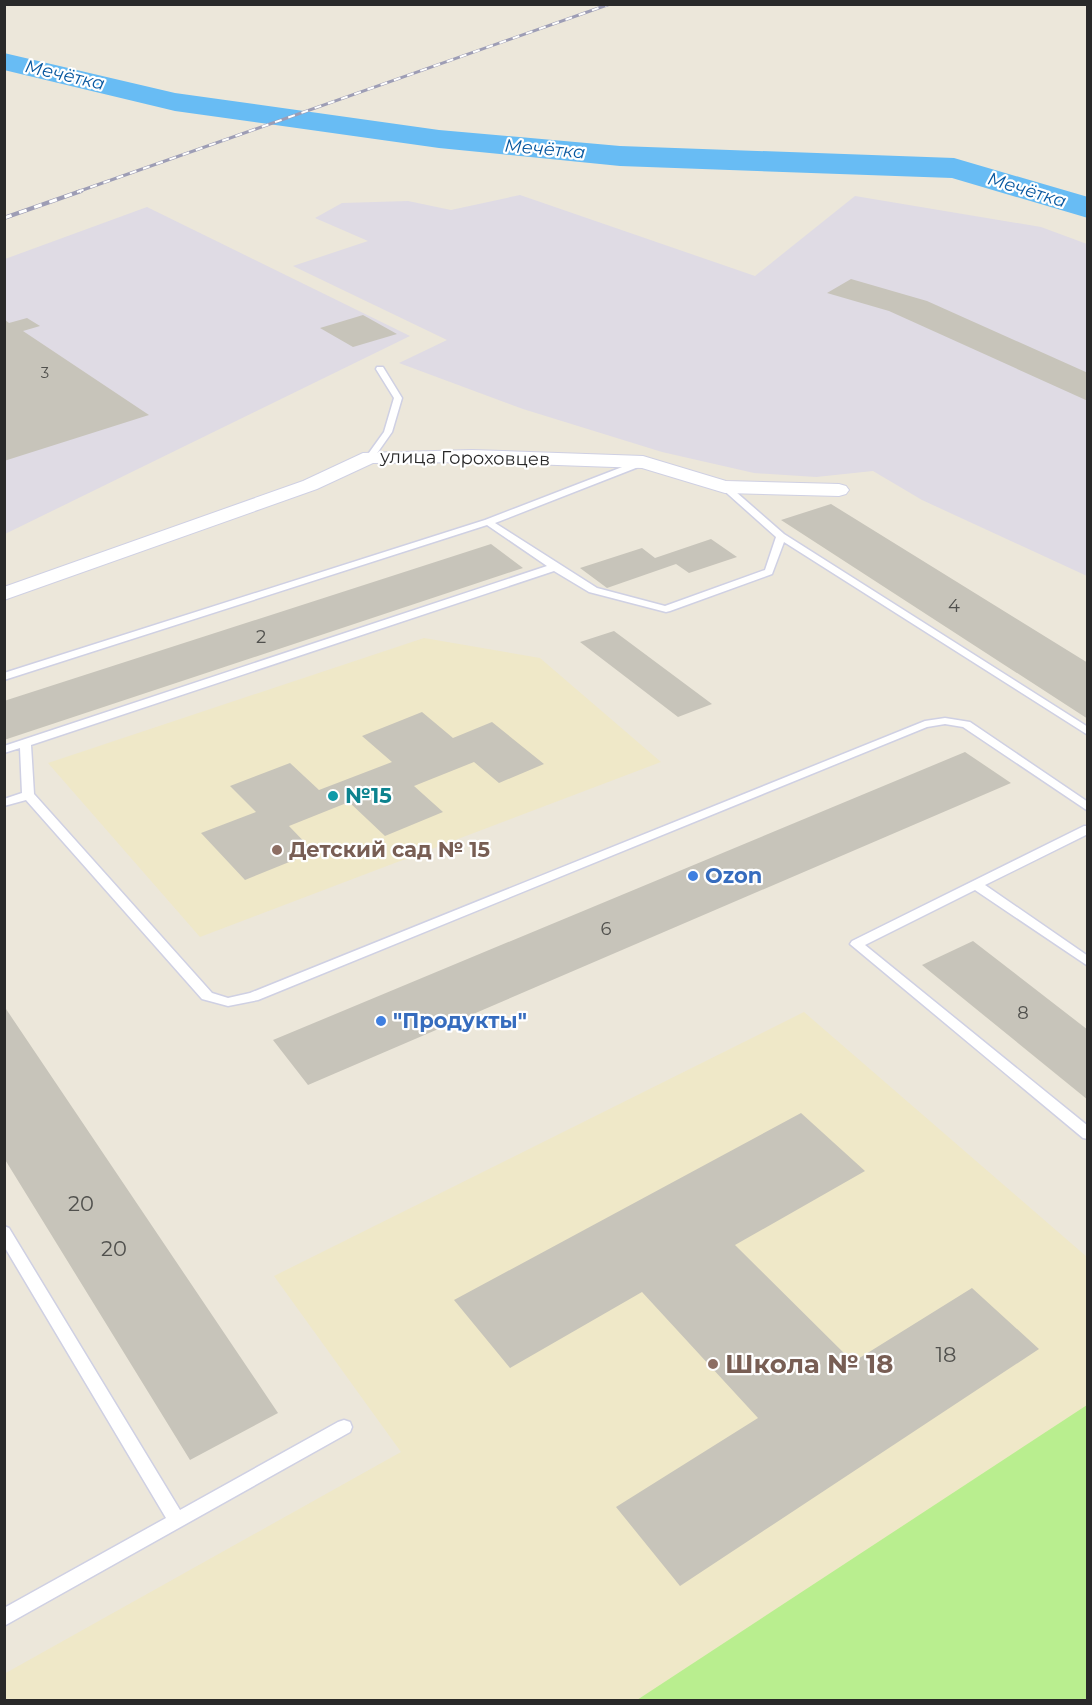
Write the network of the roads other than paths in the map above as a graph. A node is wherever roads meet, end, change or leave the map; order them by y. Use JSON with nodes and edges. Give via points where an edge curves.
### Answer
{"nodes":[{"id":1,"x":380,"y":369,"type":"dead end"},
{"id":2,"x":369,"y":457,"type":"junction"},
{"id":3,"x":643,"y":462,"type":"junction"},
{"id":4,"x":725,"y":487,"type":"junction"},
{"id":5,"x":839,"y":490,"type":"dead end"},
{"id":6,"x":488,"y":522,"type":"junction"},
{"id":7,"x":781,"y":536,"type":"junction"},
{"id":8,"x":555,"y":567,"type":"junction"},
{"id":9,"x":4,"y":594,"type":"edge"},
{"id":10,"x":4,"y":677,"type":"edge"},
{"id":11,"x":1088,"y":732,"type":"edge"},
{"id":12,"x":25,"y":743,"type":"junction"},
{"id":13,"x":4,"y":750,"type":"edge"},
{"id":14,"x":28,"y":795,"type":"junction"},
{"id":15,"x":4,"y":803,"type":"edge"},
{"id":16,"x":1088,"y":808,"type":"edge"},
{"id":17,"x":1088,"y":829,"type":"edge"},
{"id":18,"x":977,"y":885,"type":"junction"},
{"id":19,"x":1088,"y":962,"type":"edge"},
{"id":20,"x":1088,"y":1134,"type":"edge"},
{"id":21,"x":4,"y":1232,"type":"edge"},
{"id":22,"x":344,"y":1427,"type":"dead end"},
{"id":23,"x":177,"y":1521,"type":"junction"},
{"id":24,"x":4,"y":1618,"type":"edge"}],
"edges":[{"from":1,"to":2,"type":"lane","via":[[398,398],[388,432]]},
{"from":2,"to":3,"type":"street","name":"улица Гороховцев"},
{"from":2,"to":9,"type":"street","name":"улица Гороховцев","via":[[310,485]]},
{"from":3,"to":4,"type":"street","name":"улица Гороховцев"},
{"from":3,"to":6,"type":"lane"},
{"from":4,"to":5,"type":"street","name":"улица Гороховцев"},
{"from":4,"to":7,"type":"lane"},
{"from":6,"to":8,"type":"lane"},
{"from":6,"to":10,"type":"lane"},
{"from":7,"to":8,"type":"lane","via":[[770,572],[666,609],[593,590]]},
{"from":7,"to":11,"type":"lane"},
{"from":8,"to":12,"type":"lane"},
{"from":12,"to":13,"type":"lane"},
{"from":12,"to":14,"type":"lane"},
{"from":14,"to":15,"type":"lane"},
{"from":14,"to":16,"type":"lane","via":[[207,996],[228,1002],[253,997],[925,724],[966,724]]},
{"from":17,"to":18,"type":"lane"},
{"from":18,"to":19,"type":"lane"},
{"from":18,"to":20,"type":"lane","via":[[856,944]]},
{"from":21,"to":23,"type":"lane"},
{"from":22,"to":23,"type":"lane"},
{"from":23,"to":24,"type":"lane"}]}
